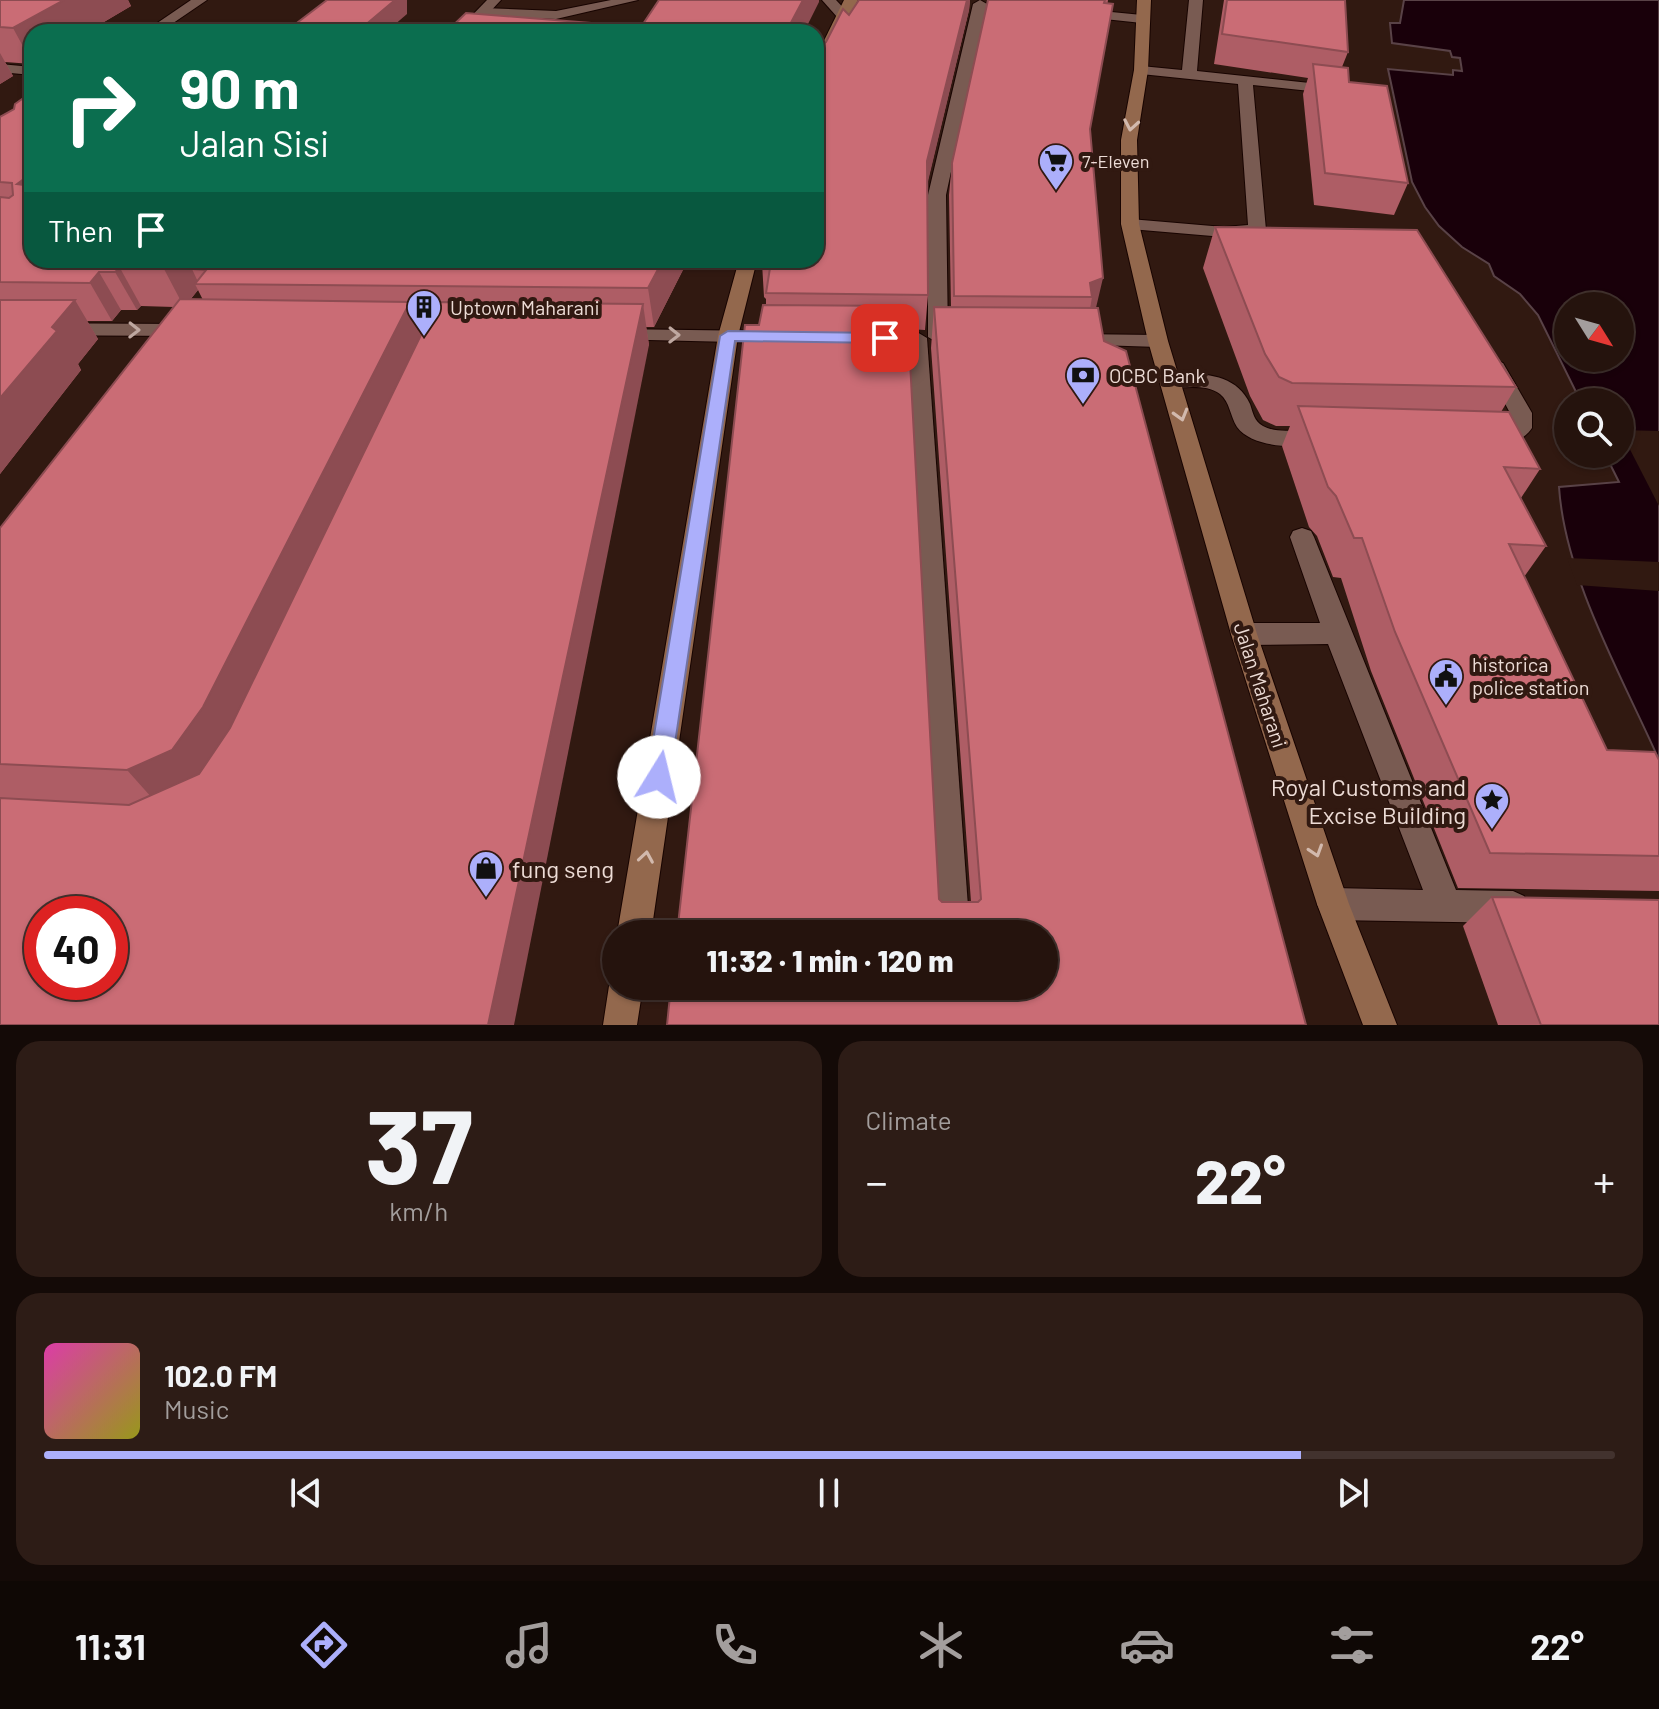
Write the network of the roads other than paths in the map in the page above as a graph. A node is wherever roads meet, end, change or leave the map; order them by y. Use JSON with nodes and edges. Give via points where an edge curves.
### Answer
{"nodes":[{"id":1,"x":200,"y":0,"type":"edge"},
{"id":2,"x":494,"y":0,"type":"edge"},
{"id":3,"x":631,"y":0,"type":"edge"},
{"id":4,"x":829,"y":0,"type":"edge"},
{"id":5,"x":851,"y":0,"type":"edge"},
{"id":6,"x":1144,"y":0,"type":"edge"},
{"id":7,"x":1196,"y":0,"type":"edge"},
{"id":8,"x":979,"y":4,"type":"dead end"},
{"id":9,"x":483,"y":12,"type":"junction"},
{"id":10,"x":1067,"y":12,"type":"edge"},
{"id":11,"x":556,"y":15,"type":"junction"},
{"id":12,"x":843,"y":15,"type":"junction"},
{"id":13,"x":1142,"y":19,"type":"junction"},
{"id":14,"x":163,"y":24,"type":"edge"},
{"id":15,"x":471,"y":24,"type":"edge"},
{"id":16,"x":549,"y":24,"type":"edge"},
{"id":17,"x":824,"y":54,"type":"edge"},
{"id":18,"x":0,"y":68,"type":"edge"},
{"id":19,"x":24,"y":70,"type":"edge"},
{"id":20,"x":1141,"y":70,"type":"junction"},
{"id":21,"x":1189,"y":75,"type":"junction"},
{"id":22,"x":1245,"y":80,"type":"junction"},
{"id":23,"x":1356,"y":92,"type":"edge"},
{"id":24,"x":1130,"y":224,"type":"junction"},
{"id":25,"x":746,"y":268,"type":"edge"},
{"id":26,"x":199,"y":307,"type":"edge"},
{"id":27,"x":0,"y":329,"type":"edge"},
{"id":28,"x":180,"y":330,"type":"junction"},
{"id":29,"x":211,"y":331,"type":"edge"},
{"id":30,"x":601,"y":335,"type":"edge"},
{"id":31,"x":728,"y":336,"type":"junction"},
{"id":32,"x":791,"y":337,"type":"edge"},
{"id":33,"x":1048,"y":339,"type":"edge"},
{"id":34,"x":1158,"y":341,"type":"junction"},
{"id":35,"x":162,"y":356,"type":"edge"},
{"id":36,"x":1492,"y":361,"type":"edge"},
{"id":37,"x":1172,"y":381,"type":"junction"},
{"id":38,"x":1335,"y":438,"type":"edge"},
{"id":39,"x":1474,"y":441,"type":"edge"},
{"id":40,"x":1302,"y":537,"type":"dead end"},
{"id":41,"x":1337,"y":633,"type":"junction"},
{"id":42,"x":1244,"y":634,"type":"junction"},
{"id":43,"x":1333,"y":904,"type":"junction"},
{"id":44,"x":1446,"y":906,"type":"junction"},
{"id":45,"x":1537,"y":908,"type":"edge"},
{"id":46,"x":636,"y":920,"type":"edge"},
{"id":47,"x":952,"y":920,"type":"edge"},
{"id":48,"x":624,"y":1000,"type":"edge"},
{"id":49,"x":957,"y":1000,"type":"edge"},
{"id":50,"x":620,"y":1025,"type":"edge"},
{"id":51,"x":958,"y":1025,"type":"edge"},
{"id":52,"x":1380,"y":1025,"type":"edge"}],
"edges":[{"from":1,"to":14,"type":"street"},
{"from":2,"to":9,"type":"street"},
{"from":3,"to":11,"type":"street"},
{"from":4,"to":12,"type":"street"},
{"from":5,"to":12,"type":"street"},
{"from":6,"to":13,"type":"street","name":"Jalan Maharani"},
{"from":7,"to":21,"type":"street"},
{"from":8,"to":47,"type":"street","via":[[937,195],[928,338]]},
{"from":9,"to":11,"type":"street"},
{"from":9,"to":15,"type":"street"},
{"from":10,"to":13,"type":"street"},
{"from":11,"to":16,"type":"street"},
{"from":12,"to":17,"type":"street"},
{"from":13,"to":20,"type":"street","name":"Jalan Maharani"},
{"from":18,"to":19,"type":"street"},
{"from":20,"to":21,"type":"street"},
{"from":20,"to":24,"type":"street","name":"Jalan Maharani","one_way":true,"via":[[1129,140]]},
{"from":21,"to":22,"type":"street"},
{"from":22,"to":23,"type":"street"},
{"from":22,"to":24,"type":"street","via":[[1257,230]]},
{"from":24,"to":34,"type":"street","name":"Jalan Maharani"},
{"from":25,"to":31,"type":"street"},
{"from":26,"to":28,"type":"street"},
{"from":27,"to":28,"type":"street","one_way":true},
{"from":28,"to":29,"type":"street"},
{"from":28,"to":35,"type":"street"},
{"from":30,"to":31,"type":"street","one_way":true},
{"from":31,"to":32,"type":"street"},
{"from":46,"to":31,"type":"street","one_way":true},
{"from":33,"to":34,"type":"street"},
{"from":34,"to":37,"type":"street","name":"Jalan Maharani"},
{"from":36,"to":39,"type":"street","via":[[1521,413],[1521,428],[1490,441]]},
{"from":37,"to":38,"type":"street","via":[[1202,380],[1227,388],[1244,423],[1256,431]]},
{"from":37,"to":42,"type":"street","name":"Jalan Maharani","one_way":true},
{"from":40,"to":41,"type":"street"},
{"from":41,"to":42,"type":"street"},
{"from":41,"to":44,"type":"street"},
{"from":42,"to":43,"type":"street","name":"Jalan Maharani","one_way":true},
{"from":43,"to":44,"type":"street"},
{"from":43,"to":52,"type":"street","name":"Jalan Maharani"},
{"from":44,"to":45,"type":"street"},
{"from":48,"to":50,"type":"street"},
{"from":49,"to":51,"type":"street"}]}
